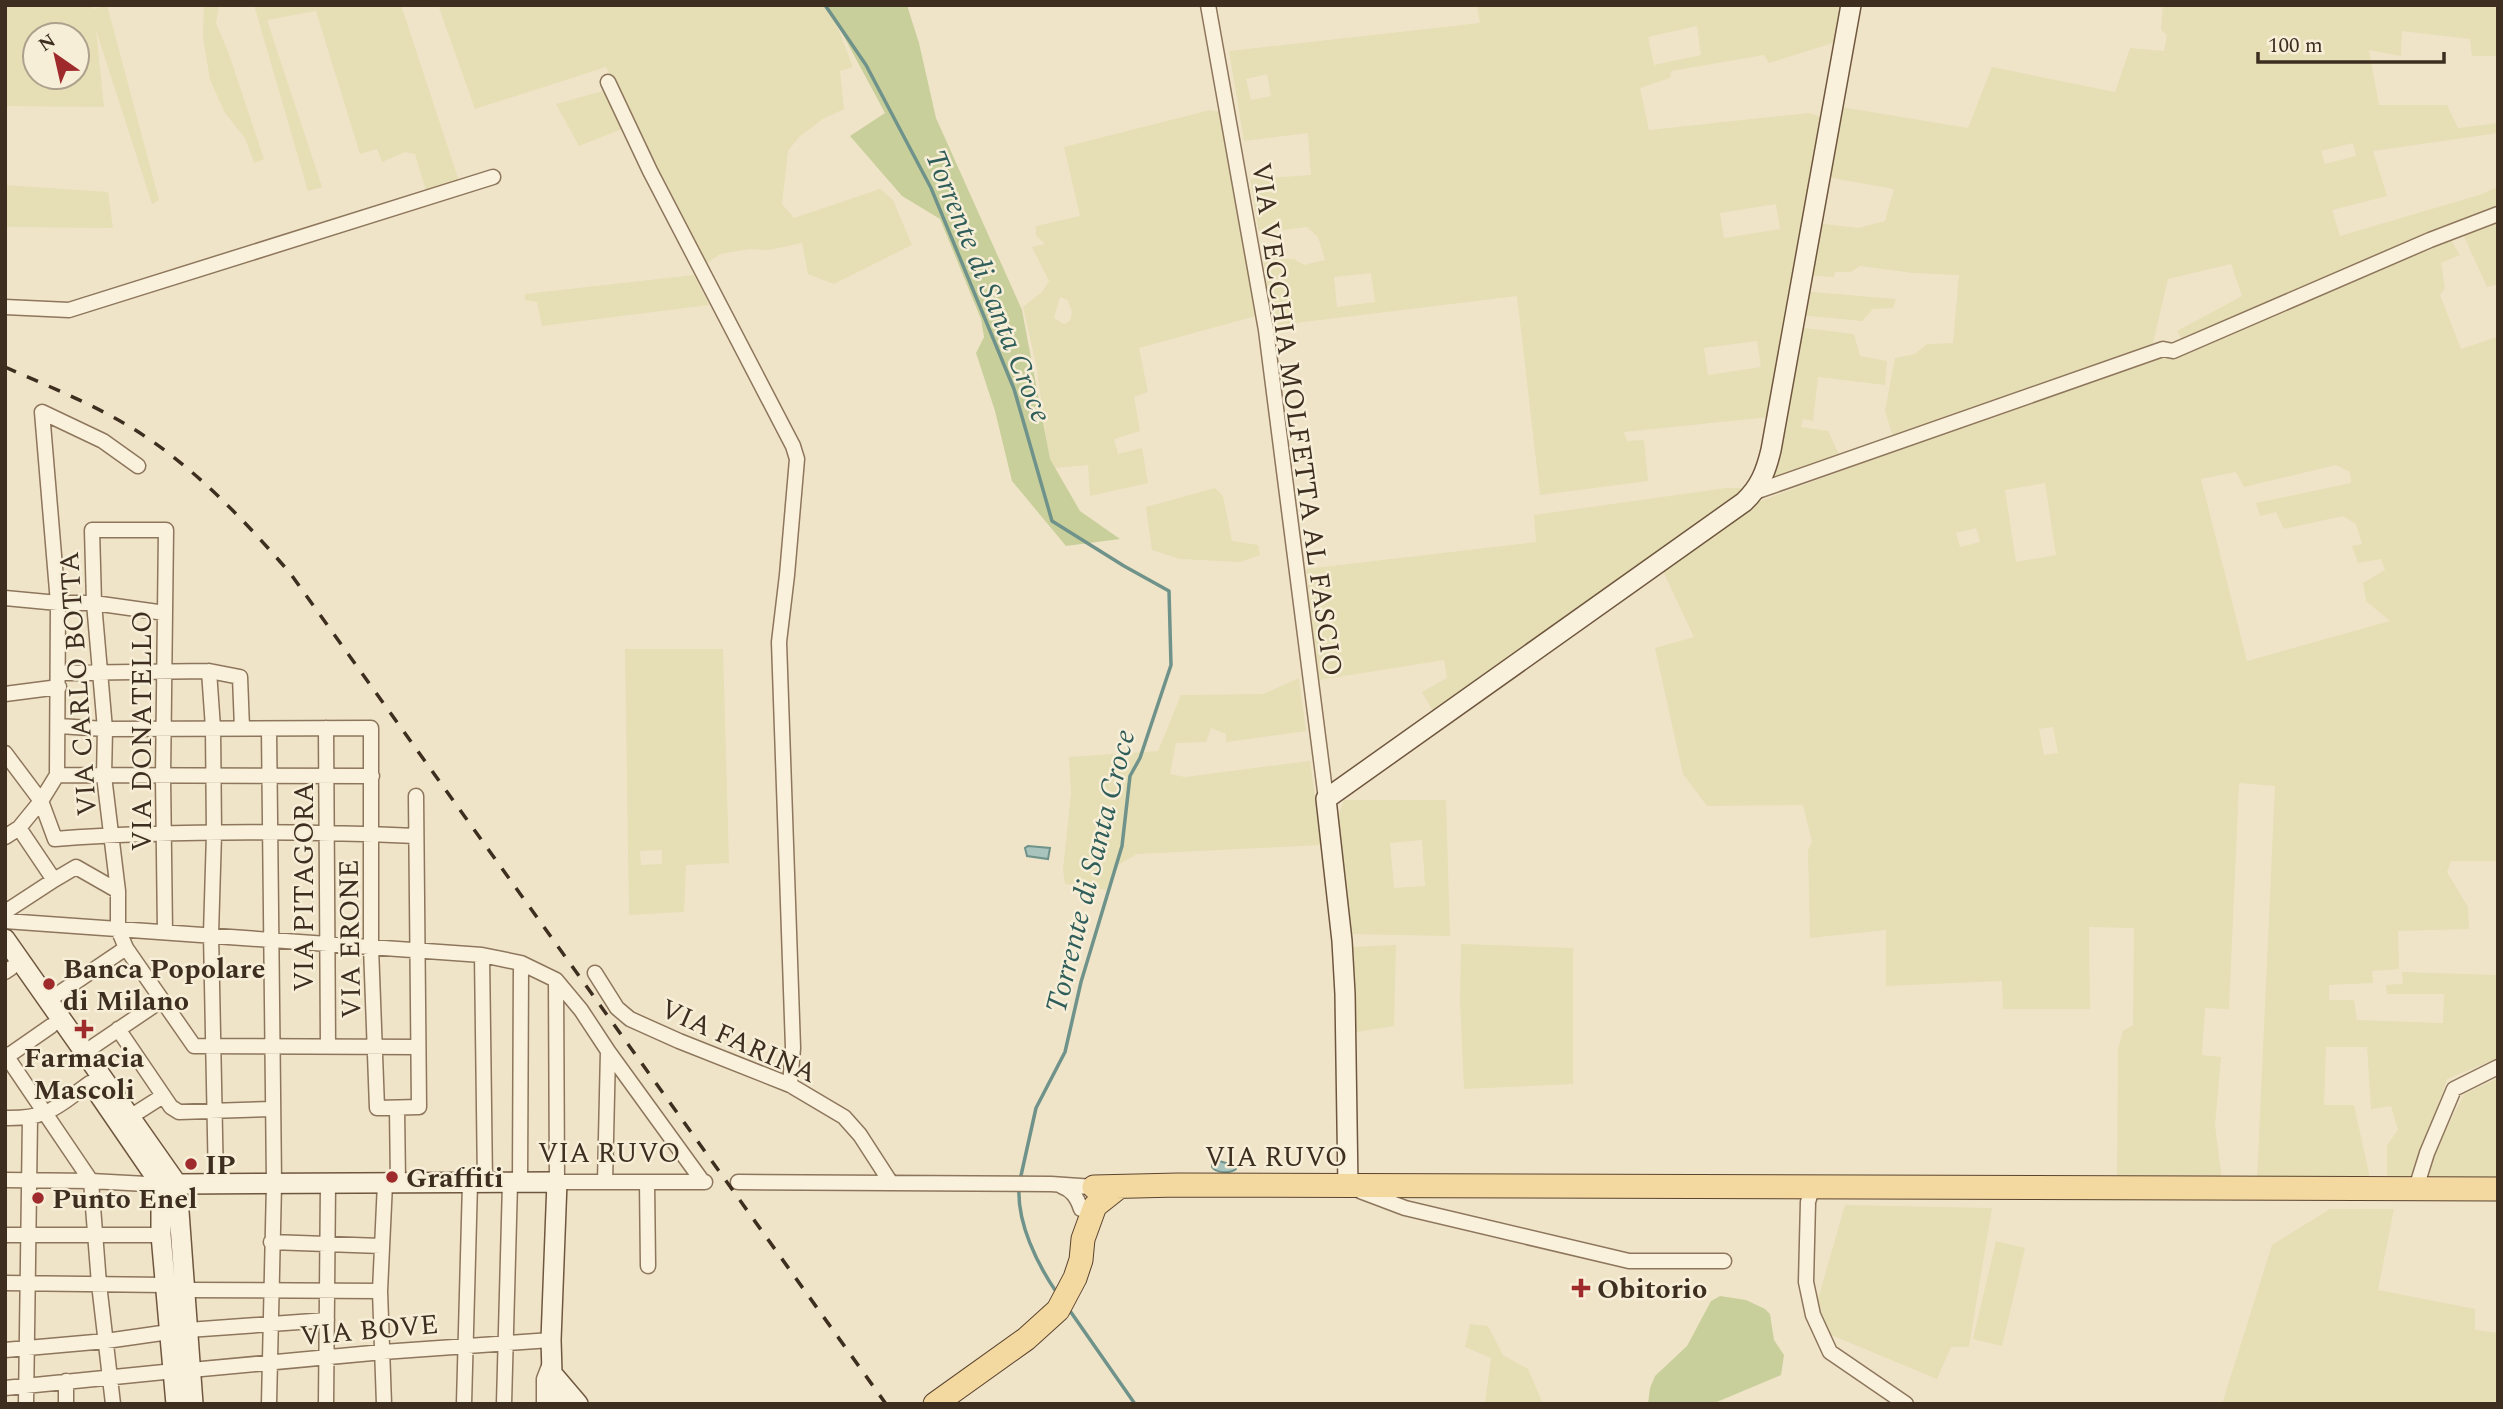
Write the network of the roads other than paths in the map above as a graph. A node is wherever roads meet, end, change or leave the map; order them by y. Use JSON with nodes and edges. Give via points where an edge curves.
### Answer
{"nodes":[{"id":1,"x":1208,"y":5,"type":"edge"},
{"id":2,"x":1852,"y":5,"type":"edge"},
{"id":3,"x":608,"y":82,"type":"dead end"},
{"id":4,"x":493,"y":177,"type":"dead end"},
{"id":5,"x":2498,"y":214,"type":"edge"},
{"id":6,"x":5,"y":307,"type":"edge"},
{"id":7,"x":138,"y":466,"type":"dead end"},
{"id":8,"x":1755,"y":492,"type":"junction"},
{"id":9,"x":166,"y":530,"type":"joint"},
{"id":10,"x":5,"y":598,"type":"edge"},
{"id":11,"x":58,"y":603,"type":"junction"},
{"id":12,"x":94,"y":603,"type":"junction"},
{"id":13,"x":165,"y":613,"type":"junction"},
{"id":14,"x":101,"y":670,"type":"junction"},
{"id":15,"x":166,"y":671,"type":"junction"},
{"id":16,"x":209,"y":671,"type":"junction"},
{"id":17,"x":59,"y":680,"type":"junction"},
{"id":18,"x":5,"y":694,"type":"edge"},
{"id":19,"x":59,"y":726,"type":"junction"},
{"id":20,"x":165,"y":727,"type":"junction"},
{"id":21,"x":213,"y":728,"type":"junction"},
{"id":22,"x":242,"y":728,"type":"junction"},
{"id":23,"x":326,"y":728,"type":"junction"},
{"id":24,"x":105,"y":729,"type":"junction"},
{"id":25,"x":269,"y":729,"type":"junction"},
{"id":26,"x":5,"y":752,"type":"edge"},
{"id":27,"x":57,"y":775,"type":"junction"},
{"id":28,"x":104,"y":776,"type":"junction"},
{"id":29,"x":212,"y":776,"type":"junction"},
{"id":30,"x":372,"y":776,"type":"junction"},
{"id":31,"x":163,"y":777,"type":"junction"},
{"id":32,"x":327,"y":777,"type":"junction"},
{"id":33,"x":270,"y":778,"type":"junction"},
{"id":34,"x":416,"y":796,"type":"dead end"},
{"id":35,"x":1326,"y":799,"type":"junction"},
{"id":36,"x":41,"y":802,"type":"junction"},
{"id":37,"x":19,"y":828,"type":"junction"},
{"id":38,"x":270,"y":832,"type":"junction"},
{"id":39,"x":165,"y":834,"type":"junction"},
{"id":40,"x":214,"y":834,"type":"junction"},
{"id":41,"x":326,"y":834,"type":"junction"},
{"id":42,"x":372,"y":834,"type":"junction"},
{"id":43,"x":112,"y":835,"type":"junction"},
{"id":44,"x":416,"y":836,"type":"junction"},
{"id":45,"x":5,"y":837,"type":"edge"},
{"id":46,"x":54,"y":880,"type":"junction"},
{"id":47,"x":118,"y":891,"type":"junction"},
{"id":48,"x":5,"y":912,"type":"edge"},
{"id":49,"x":5,"y":921,"type":"edge"},
{"id":50,"x":118,"y":929,"type":"junction"},
{"id":51,"x":166,"y":932,"type":"junction"},
{"id":52,"x":211,"y":934,"type":"junction"},
{"id":53,"x":5,"y":939,"type":"edge"},
{"id":54,"x":270,"y":939,"type":"junction"},
{"id":55,"x":326,"y":944,"type":"junction"},
{"id":56,"x":371,"y":947,"type":"junction"},
{"id":57,"x":126,"y":948,"type":"junction"},
{"id":58,"x":417,"y":950,"type":"junction"},
{"id":59,"x":482,"y":955,"type":"junction"},
{"id":60,"x":521,"y":963,"type":"junction"},
{"id":61,"x":7,"y":967,"type":"edge"},
{"id":62,"x":595,"y":973,"type":"dead end"},
{"id":63,"x":556,"y":980,"type":"junction"},
{"id":64,"x":48,"y":1000,"type":"junction"},
{"id":65,"x":162,"y":1000,"type":"junction"},
{"id":66,"x":51,"y":1026,"type":"junction"},
{"id":67,"x":118,"y":1030,"type":"junction"},
{"id":68,"x":215,"y":1046,"type":"junction"},
{"id":69,"x":272,"y":1046,"type":"junction"},
{"id":70,"x":328,"y":1046,"type":"junction"},
{"id":71,"x":376,"y":1046,"type":"junction"},
{"id":72,"x":418,"y":1047,"type":"junction"},
{"id":73,"x":608,"y":1051,"type":"junction"},
{"id":74,"x":85,"y":1052,"type":"junction"},
{"id":75,"x":6,"y":1056,"type":"edge"},
{"id":76,"x":2498,"y":1067,"type":"edge"},
{"id":77,"x":90,"y":1083,"type":"junction"},
{"id":78,"x":790,"y":1085,"type":"junction"},
{"id":79,"x":163,"y":1096,"type":"junction"},
{"id":80,"x":397,"y":1108,"type":"junction"},
{"id":81,"x":273,"y":1109,"type":"junction"},
{"id":82,"x":215,"y":1111,"type":"junction"},
{"id":83,"x":46,"y":1114,"type":"junction"},
{"id":84,"x":130,"y":1117,"type":"junction"},
{"id":85,"x":5,"y":1118,"type":"edge"},
{"id":86,"x":30,"y":1118,"type":"junction"},
{"id":87,"x":30,"y":1179,"type":"junction"},
{"id":88,"x":5,"y":1180,"type":"edge"},
{"id":89,"x":91,"y":1181,"type":"junction"},
{"id":90,"x":556,"y":1182,"type":"junction"},
{"id":91,"x":605,"y":1182,"type":"junction"},
{"id":92,"x":647,"y":1182,"type":"junction"},
{"id":93,"x":738,"y":1182,"type":"dead end"},
{"id":94,"x":328,"y":1183,"type":"junction"},
{"id":95,"x":392,"y":1183,"type":"junction"},
{"id":96,"x":477,"y":1183,"type":"junction"},
{"id":97,"x":515,"y":1183,"type":"junction"},
{"id":98,"x":891,"y":1183,"type":"junction"},
{"id":99,"x":169,"y":1184,"type":"junction"},
{"id":100,"x":216,"y":1184,"type":"junction"},
{"id":101,"x":274,"y":1184,"type":"junction"},
{"id":102,"x":1053,"y":1184,"type":"junction"},
{"id":103,"x":1813,"y":1186,"type":"junction"},
{"id":104,"x":1349,"y":1187,"type":"junction"},
{"id":105,"x":2416,"y":1188,"type":"junction"},
{"id":106,"x":2498,"y":1189,"type":"edge"},
{"id":107,"x":1090,"y":1201,"type":"junction"},
{"id":108,"x":95,"y":1234,"type":"junction"},
{"id":109,"x":5,"y":1235,"type":"edge"},
{"id":110,"x":161,"y":1235,"type":"junction"},
{"id":111,"x":29,"y":1236,"type":"junction"},
{"id":112,"x":271,"y":1242,"type":"junction"},
{"id":113,"x":327,"y":1244,"type":"junction"},
{"id":114,"x":382,"y":1246,"type":"junction"},
{"id":115,"x":1724,"y":1261,"type":"dead end"},
{"id":116,"x":648,"y":1266,"type":"dead end"},
{"id":117,"x":5,"y":1283,"type":"edge"},
{"id":118,"x":28,"y":1283,"type":"junction"},
{"id":119,"x":99,"y":1284,"type":"junction"},
{"id":120,"x":165,"y":1285,"type":"junction"},
{"id":121,"x":186,"y":1290,"type":"junction"},
{"id":122,"x":270,"y":1290,"type":"junction"},
{"id":123,"x":327,"y":1290,"type":"junction"},
{"id":124,"x":380,"y":1291,"type":"junction"},
{"id":125,"x":327,"y":1320,"type":"junction"},
{"id":126,"x":269,"y":1324,"type":"junction"},
{"id":127,"x":178,"y":1331,"type":"junction"},
{"id":128,"x":551,"y":1340,"type":"junction"},
{"id":129,"x":106,"y":1341,"type":"junction"},
{"id":130,"x":506,"y":1343,"type":"junction"},
{"id":131,"x":465,"y":1346,"type":"junction"},
{"id":132,"x":27,"y":1348,"type":"junction"},
{"id":133,"x":5,"y":1350,"type":"edge"},
{"id":134,"x":383,"y":1352,"type":"junction"},
{"id":135,"x":326,"y":1357,"type":"junction"},
{"id":136,"x":268,"y":1362,"type":"junction"},
{"id":137,"x":552,"y":1368,"type":"junction"},
{"id":138,"x":182,"y":1371,"type":"junction"},
{"id":139,"x":110,"y":1378,"type":"junction"},
{"id":140,"x":66,"y":1381,"type":"junction"},
{"id":141,"x":26,"y":1386,"type":"junction"},
{"id":142,"x":5,"y":1388,"type":"edge"},
{"id":143,"x":26,"y":1404,"type":"edge"},
{"id":144,"x":66,"y":1404,"type":"edge"},
{"id":145,"x":113,"y":1404,"type":"edge"},
{"id":146,"x":176,"y":1404,"type":"edge"},
{"id":147,"x":193,"y":1404,"type":"edge"},
{"id":148,"x":269,"y":1404,"type":"edge"},
{"id":149,"x":326,"y":1404,"type":"edge"},
{"id":150,"x":384,"y":1404,"type":"edge"},
{"id":151,"x":464,"y":1404,"type":"edge"},
{"id":152,"x":504,"y":1404,"type":"edge"},
{"id":153,"x":544,"y":1404,"type":"edge"},
{"id":154,"x":559,"y":1404,"type":"edge"},
{"id":155,"x":578,"y":1404,"type":"edge"},
{"id":156,"x":935,"y":1404,"type":"edge"},
{"id":157,"x":1906,"y":1404,"type":"edge"}],
"edges":[{"from":1,"to":35,"type":"street","name":"VIA VECCHIA MOLFETTA AL FASCIO","via":[[1266,330]]},
{"from":2,"to":8,"type":"main road","via":[[1771,450]]},
{"from":3,"to":78,"type":"street","via":[[797,459],[779,642],[793,1035]]},
{"from":4,"to":6,"type":"street","via":[[69,310]]},
{"from":5,"to":8,"type":"street","via":[[2173,351],[2163,349]]},
{"from":7,"to":11,"type":"street","via":[[103,441],[42,412]]},
{"from":8,"to":35,"type":"main road"},
{"from":9,"to":12,"type":"street","name":"VIA CARLO BOTTA","via":[[92,530]]},
{"from":9,"to":13,"type":"street","name":"VIA DONATELLO"},
{"from":10,"to":11,"type":"street"},
{"from":11,"to":12,"type":"street"},
{"from":11,"to":17,"type":"street"},
{"from":12,"to":13,"type":"street"},
{"from":12,"to":14,"type":"street","name":"VIA CARLO BOTTA"},
{"from":13,"to":15,"type":"street","name":"VIA DONATELLO"},
{"from":14,"to":15,"type":"street"},
{"from":14,"to":17,"type":"street"},
{"from":14,"to":24,"type":"street","name":"VIA CARLO BOTTA"},
{"from":15,"to":16,"type":"street"},
{"from":15,"to":20,"type":"street","name":"VIA DONATELLO"},
{"from":16,"to":21,"type":"street"},
{"from":16,"to":22,"type":"street","via":[[240,677]]},
{"from":17,"to":18,"type":"street"},
{"from":17,"to":19,"type":"street"},
{"from":19,"to":24,"type":"street"},
{"from":19,"to":27,"type":"street"},
{"from":20,"to":21,"type":"street"},
{"from":20,"to":24,"type":"street"},
{"from":20,"to":31,"type":"street","name":"VIA DONATELLO"},
{"from":21,"to":22,"type":"street"},
{"from":21,"to":29,"type":"street"},
{"from":22,"to":25,"type":"street"},
{"from":23,"to":25,"type":"street"},
{"from":23,"to":30,"type":"street","name":"VIA ERONE","via":[[371,728]]},
{"from":23,"to":32,"type":"street","name":"VIA PITAGORA"},
{"from":24,"to":28,"type":"street","name":"VIA CARLO BOTTA"},
{"from":25,"to":33,"type":"street"},
{"from":26,"to":36,"type":"street"},
{"from":27,"to":28,"type":"street"},
{"from":27,"to":36,"type":"street"},
{"from":28,"to":31,"type":"street"},
{"from":28,"to":43,"type":"street","name":"VIA CARLO BOTTA"},
{"from":29,"to":31,"type":"street"},
{"from":29,"to":33,"type":"street"},
{"from":29,"to":40,"type":"street"},
{"from":30,"to":32,"type":"street"},
{"from":30,"to":42,"type":"street","name":"VIA ERONE"},
{"from":31,"to":39,"type":"street","name":"VIA DONATELLO"},
{"from":32,"to":33,"type":"street"},
{"from":32,"to":41,"type":"street","name":"VIA PITAGORA"},
{"from":33,"to":38,"type":"street"},
{"from":34,"to":44,"type":"street"},
{"from":35,"to":104,"type":"main road","via":[[1342,941]]},
{"from":36,"to":37,"type":"street"},
{"from":36,"to":43,"type":"street","via":[[55,839]]},
{"from":37,"to":45,"type":"street"},
{"from":37,"to":46,"type":"street"},
{"from":38,"to":40,"type":"street"},
{"from":38,"to":41,"type":"street"},
{"from":38,"to":54,"type":"street"},
{"from":39,"to":40,"type":"street"},
{"from":39,"to":43,"type":"street"},
{"from":39,"to":51,"type":"street","name":"VIA DONATELLO"},
{"from":40,"to":52,"type":"street"},
{"from":41,"to":42,"type":"street"},
{"from":41,"to":55,"type":"street","name":"VIA PITAGORA"},
{"from":42,"to":44,"type":"street"},
{"from":42,"to":56,"type":"street","name":"VIA ERONE"},
{"from":43,"to":47,"type":"street","name":"VIA CARLO BOTTA"},
{"from":44,"to":58,"type":"street"},
{"from":46,"to":47,"type":"street","via":[[76,867]]},
{"from":46,"to":48,"type":"street"},
{"from":47,"to":50,"type":"street","name":"VIA CARLO BOTTA"},
{"from":49,"to":50,"type":"street"},
{"from":50,"to":51,"type":"street"},
{"from":50,"to":57,"type":"street"},
{"from":51,"to":52,"type":"street"},
{"from":52,"to":54,"type":"street"},
{"from":52,"to":68,"type":"street"},
{"from":53,"to":64,"type":"main road"},
{"from":54,"to":55,"type":"street"},
{"from":54,"to":69,"type":"street"},
{"from":55,"to":56,"type":"street"},
{"from":55,"to":70,"type":"street","name":"VIA PITAGORA"},
{"from":56,"to":58,"type":"street"},
{"from":56,"to":71,"type":"street","name":"VIA ERONE"},
{"from":57,"to":64,"type":"street"},
{"from":57,"to":65,"type":"street"},
{"from":58,"to":59,"type":"street"},
{"from":58,"to":72,"type":"street"},
{"from":59,"to":60,"type":"street"},
{"from":59,"to":96,"type":"street"},
{"from":60,"to":63,"type":"street"},
{"from":60,"to":97,"type":"street"},
{"from":61,"to":66,"type":"main road"},
{"from":62,"to":78,"type":"street","name":"VIA FARINA","via":[[617,1008],[630,1018]]},
{"from":63,"to":73,"type":"street"},
{"from":63,"to":90,"type":"street"},
{"from":64,"to":74,"type":"main road"},
{"from":65,"to":67,"type":"street"},
{"from":65,"to":68,"type":"street","via":[[194,1046]]},
{"from":66,"to":75,"type":"street"},
{"from":66,"to":77,"type":"main road"},
{"from":67,"to":74,"type":"street"},
{"from":67,"to":79,"type":"street"},
{"from":68,"to":69,"type":"street"},
{"from":68,"to":82,"type":"street"},
{"from":69,"to":70,"type":"street"},
{"from":69,"to":81,"type":"street"},
{"from":70,"to":71,"type":"street"},
{"from":71,"to":72,"type":"street"},
{"from":71,"to":80,"type":"street","name":"VIA ERONE","via":[[377,1108]]},
{"from":72,"to":80,"type":"street","via":[[419,1107]]},
{"from":73,"to":91,"type":"street"},
{"from":73,"to":92,"type":"street","name":"VIA RUVO","via":[[704,1182]]},
{"from":74,"to":84,"type":"main road"},
{"from":75,"to":83,"type":"street"},
{"from":76,"to":105,"type":"street","via":[[2454,1089]]},
{"from":77,"to":83,"type":"street"},
{"from":77,"to":99,"type":"main road"},
{"from":78,"to":98,"type":"street","name":"VIA FARINA","via":[[844,1117]]},
{"from":79,"to":82,"type":"street","via":[[179,1112]]},
{"from":79,"to":84,"type":"street"},
{"from":80,"to":95,"type":"street"},
{"from":81,"to":82,"type":"street"},
{"from":81,"to":101,"type":"street"},
{"from":82,"to":100,"type":"street"},
{"from":83,"to":86,"type":"street"},
{"from":83,"to":89,"type":"street"},
{"from":84,"to":99,"type":"main road"},
{"from":85,"to":86,"type":"street"},
{"from":86,"to":87,"type":"street"},
{"from":87,"to":88,"type":"street"},
{"from":87,"to":89,"type":"street"},
{"from":87,"to":111,"type":"street"},
{"from":89,"to":99,"type":"street"},
{"from":89,"to":108,"type":"street"},
{"from":90,"to":91,"type":"street","name":"VIA RUVO"},
{"from":90,"to":97,"type":"main road","name":"VIA RUVO"},
{"from":90,"to":128,"type":"main road"},
{"from":91,"to":92,"type":"street","name":"VIA RUVO"},
{"from":92,"to":116,"type":"street"},
{"from":93,"to":98,"type":"street","name":"VIA RUVO"},
{"from":94,"to":95,"type":"main road","name":"VIA RUVO"},
{"from":94,"to":101,"type":"main road","name":"VIA RUVO"},
{"from":94,"to":113,"type":"street"},
{"from":95,"to":96,"type":"main road","name":"VIA RUVO"},
{"from":95,"to":114,"type":"street"},
{"from":96,"to":97,"type":"main road","name":"VIA RUVO"},
{"from":96,"to":131,"type":"street"},
{"from":97,"to":130,"type":"street"},
{"from":98,"to":102,"type":"street","name":"VIA RUVO"},
{"from":99,"to":100,"type":"main road","name":"VIA RUVO"},
{"from":99,"to":110,"type":"main road"},
{"from":99,"to":121,"type":"main road"},
{"from":100,"to":101,"type":"main road","name":"VIA RUVO"},
{"from":101,"to":112,"type":"street"},
{"from":102,"to":107,"type":"street","name":"VIA RUVO"},
{"from":102,"to":107,"type":"street"},
{"from":103,"to":104,"type":"main road","name":"VIA RUVO"},
{"from":103,"to":105,"type":"main road","name":"VIA RUVO"},
{"from":103,"to":157,"type":"street","via":[[1808,1202],[1806,1282],[1813,1315],[1830,1352]]},
{"from":104,"to":107,"type":"main road","name":"VIA RUVO","via":[[1119,1187]]},
{"from":104,"to":115,"type":"street","via":[[1405,1208],[1629,1261]]},
{"from":105,"to":106,"type":"main road","name":"VIA RUVO"},
{"from":107,"to":156,"type":"main road","via":[[1075,1278],[1058,1310],[1043,1326]]},
{"from":108,"to":110,"type":"street"},
{"from":108,"to":111,"type":"street"},
{"from":108,"to":119,"type":"street"},
{"from":109,"to":111,"type":"street"},
{"from":110,"to":120,"type":"main road"},
{"from":111,"to":118,"type":"street"},
{"from":112,"to":113,"type":"street"},
{"from":112,"to":122,"type":"street"},
{"from":113,"to":114,"type":"street"},
{"from":113,"to":123,"type":"street"},
{"from":114,"to":124,"type":"street"},
{"from":117,"to":118,"type":"street"},
{"from":118,"to":119,"type":"street"},
{"from":118,"to":132,"type":"street"},
{"from":119,"to":120,"type":"street"},
{"from":119,"to":129,"type":"street"},
{"from":120,"to":127,"type":"main road"},
{"from":121,"to":122,"type":"street"},
{"from":121,"to":127,"type":"main road"},
{"from":122,"to":123,"type":"street"},
{"from":122,"to":126,"type":"street"},
{"from":123,"to":124,"type":"street"},
{"from":123,"to":125,"type":"street"},
{"from":124,"to":134,"type":"street"},
{"from":125,"to":126,"type":"street"},
{"from":125,"to":135,"type":"street"},
{"from":126,"to":127,"type":"street"},
{"from":126,"to":136,"type":"street"},
{"from":127,"to":129,"type":"street"},
{"from":127,"to":138,"type":"main road"},
{"from":128,"to":130,"type":"street","name":"VIA BOVE"},
{"from":128,"to":137,"type":"main road"},
{"from":129,"to":132,"type":"street"},
{"from":129,"to":139,"type":"street"},
{"from":130,"to":131,"type":"street","name":"VIA BOVE"},
{"from":130,"to":152,"type":"street"},
{"from":131,"to":134,"type":"street","name":"VIA BOVE"},
{"from":131,"to":151,"type":"street"},
{"from":132,"to":133,"type":"street"},
{"from":132,"to":141,"type":"street"},
{"from":134,"to":135,"type":"street","name":"VIA BOVE"},
{"from":134,"to":150,"type":"street"},
{"from":135,"to":136,"type":"street","name":"VIA BOVE"},
{"from":135,"to":149,"type":"street"},
{"from":136,"to":138,"type":"street","name":"VIA BOVE"},
{"from":136,"to":148,"type":"street"},
{"from":137,"to":153,"type":"street","via":[[546,1372]]},
{"from":137,"to":154,"type":"main road"},
{"from":137,"to":155,"type":"main road"},
{"from":138,"to":139,"type":"street","name":"VIA BOVE"},
{"from":138,"to":146,"type":"main road"},
{"from":138,"to":147,"type":"main road"},
{"from":139,"to":140,"type":"street","name":"VIA BOVE"},
{"from":139,"to":145,"type":"street"},
{"from":140,"to":141,"type":"street","name":"VIA BOVE"},
{"from":140,"to":144,"type":"street"},
{"from":141,"to":142,"type":"street","name":"VIA BOVE"},
{"from":141,"to":143,"type":"street"}]}
